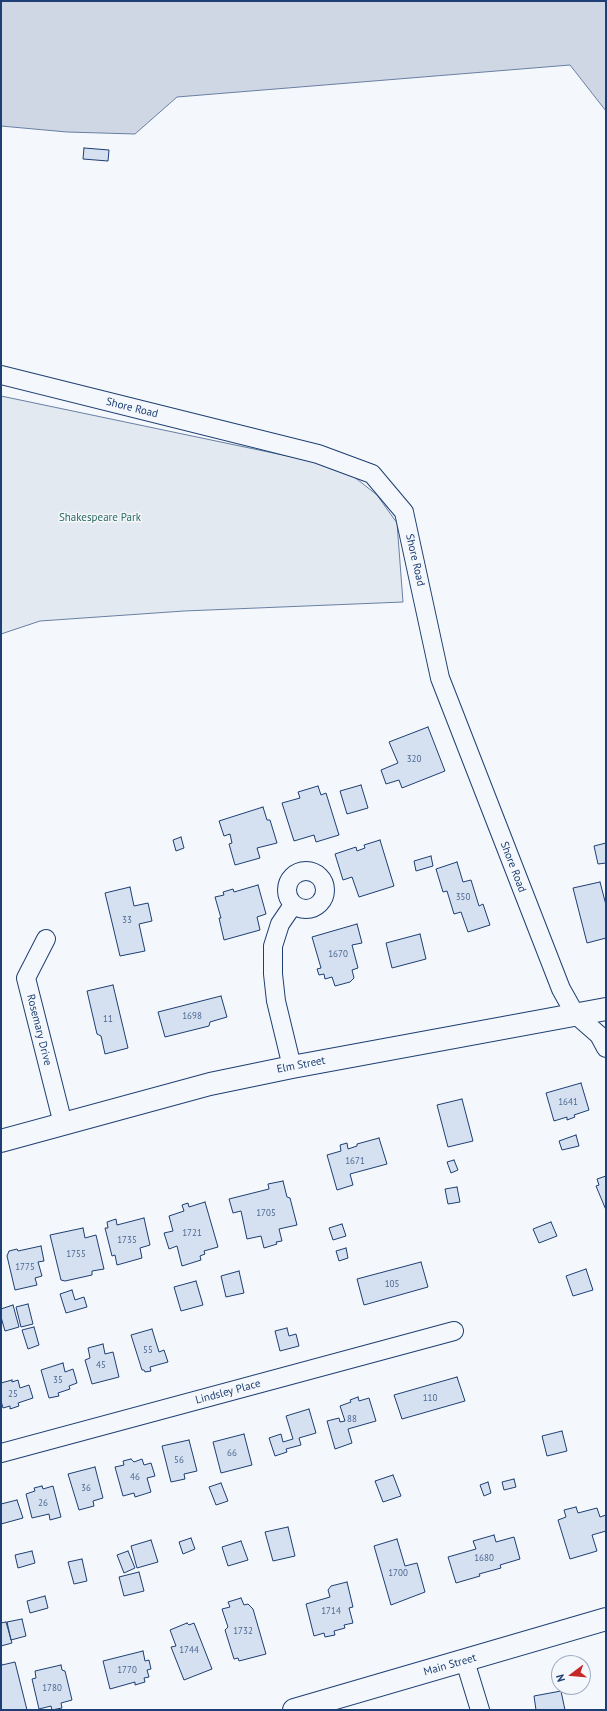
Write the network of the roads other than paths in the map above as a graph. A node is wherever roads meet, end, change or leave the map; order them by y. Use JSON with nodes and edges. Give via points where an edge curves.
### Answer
{"nodes":[{"id":1,"x":1,"y":375,"type":"edge"},
{"id":2,"x":293,"y":905,"type":"dead end"},
{"id":3,"x":46,"y":940,"type":"dead end"},
{"id":4,"x":606,"y":1009,"type":"edge"},
{"id":5,"x":575,"y":1014,"type":"junction"},
{"id":6,"x":606,"y":1048,"type":"edge"},
{"id":7,"x":292,"y":1067,"type":"junction"},
{"id":8,"x":62,"y":1124,"type":"junction"},
{"id":9,"x":1,"y":1141,"type":"edge"},
{"id":10,"x":454,"y":1330,"type":"dead end"},
{"id":11,"x":1,"y":1453,"type":"edge"},
{"id":12,"x":606,"y":1619,"type":"edge"},
{"id":13,"x":465,"y":1661,"type":"junction"},
{"id":14,"x":294,"y":1710,"type":"edge"},
{"id":15,"x":480,"y":1710,"type":"edge"}],
"edges":[{"from":1,"to":5,"type":"street","name":"Shore Road","via":[[318,454],[372,474],[404,512],[440,678],[561,989]]},
{"from":2,"to":7,"type":"street","via":[[280,924],[273,946],[276,1001]]},
{"from":3,"to":8,"type":"street","name":"Rosemary Drive","via":[[26,978]]},
{"from":4,"to":5,"type":"street","name":"Elm Street"},
{"from":5,"to":6,"type":"street","name":"Shore Road","via":[[599,1035]]},
{"from":5,"to":7,"type":"street","name":"Elm Street"},
{"from":7,"to":8,"type":"street","name":"Elm Street","via":[[210,1084]]},
{"from":8,"to":9,"type":"street","name":"Elm Street"},
{"from":10,"to":11,"type":"street","name":"Lindsley Place"},
{"from":12,"to":13,"type":"street","name":"Main Street"},
{"from":13,"to":14,"type":"street","name":"Main Street"},
{"from":13,"to":15,"type":"street"}]}
